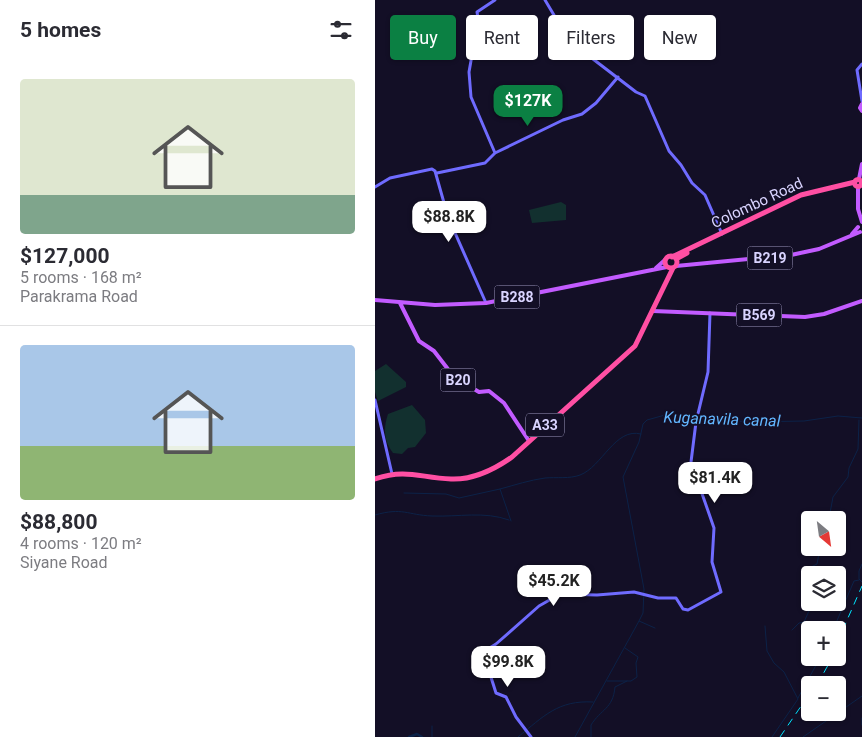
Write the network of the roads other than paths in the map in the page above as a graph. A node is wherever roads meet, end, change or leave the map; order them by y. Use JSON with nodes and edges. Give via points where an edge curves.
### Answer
{"nodes":[{"id":1,"x":495,"y":0,"type":"edge"},
{"id":2,"x":545,"y":0,"type":"edge"},
{"id":3,"x":862,"y":64,"type":"edge"},
{"id":4,"x":618,"y":77,"type":"junction"},
{"id":5,"x":862,"y":103,"type":"edge"},
{"id":6,"x":862,"y":112,"type":"edge"},
{"id":7,"x":495,"y":153,"type":"junction"},
{"id":8,"x":862,"y":164,"type":"edge"},
{"id":9,"x":437,"y":174,"type":"junction"},
{"id":10,"x":859,"y":183,"type":"edge"},
{"id":11,"x":375,"y":187,"type":"edge"},
{"id":12,"x":862,"y":222,"type":"edge"},
{"id":13,"x":860,"y":230,"type":"edge"},
{"id":14,"x":722,"y":235,"type":"junction"},
{"id":15,"x":666,"y":259,"type":"joint"},
{"id":16,"x":674,"y":263,"type":"junction"},
{"id":17,"x":656,"y":268,"type":"junction"},
{"id":18,"x":375,"y":300,"type":"edge"},
{"id":19,"x":862,"y":301,"type":"edge"},
{"id":20,"x":400,"y":303,"type":"junction"},
{"id":21,"x":486,"y":303,"type":"junction"},
{"id":22,"x":653,"y":311,"type":"junction"},
{"id":23,"x":710,"y":313,"type":"junction"},
{"id":24,"x":375,"y":400,"type":"edge"},
{"id":25,"x":529,"y":441,"type":"junction"},
{"id":26,"x":392,"y":474,"type":"junction"},
{"id":27,"x":375,"y":479,"type":"edge"},
{"id":28,"x":531,"y":737,"type":"edge"}],
"edges":[{"from":1,"to":7,"type":"street","via":[[477,12],[479,24],[472,30],[469,72],[471,97]]},
{"from":2,"to":4,"type":"street","via":[[571,41]]},
{"from":3,"to":5,"type":"street","via":[[857,70]]},
{"from":4,"to":7,"type":"street","via":[[589,110]]},
{"from":4,"to":14,"type":"street","via":[[645,96],[669,151],[705,195]]},
{"from":5,"to":6,"type":"main road","via":[[859,108]]},
{"from":7,"to":9,"type":"street","via":[[485,163]]},
{"from":8,"to":10,"type":"main road"},
{"from":9,"to":11,"type":"street","via":[[432,169],[391,178]]},
{"from":9,"to":21,"type":"street","via":[[448,217]]},
{"from":10,"to":12,"type":"main road","via":[[858,210]]},
{"from":10,"to":14,"type":"highway","name":"Colombo Road","via":[[816,189]]},
{"from":12,"to":13,"type":"main road"},
{"from":13,"to":16,"type":"main road","number":"B219","via":[[819,249],[795,255]]},
{"from":14,"to":16,"type":"highway","name":"Colombo Road"},
{"from":15,"to":16,"type":"highway"},
{"from":15,"to":17,"type":"main road"},
{"from":16,"to":17,"type":"main road","number":"B288"},
{"from":16,"to":22,"type":"highway","number":"A33"},
{"from":17,"to":21,"type":"main road","number":"B288"},
{"from":18,"to":20,"type":"main road","number":"B288"},
{"from":19,"to":23,"type":"main road","number":"B569","via":[[805,317]]},
{"from":20,"to":21,"type":"main road","number":"B288"},
{"from":20,"to":25,"type":"main road","number":"B20","via":[[419,340],[434,351],[455,377],[479,392],[489,391],[504,403]]},
{"from":22,"to":23,"type":"main road","number":"B569"},
{"from":22,"to":25,"type":"highway","number":"A33","via":[[635,346]]},
{"from":23,"to":28,"type":"street","via":[[708,372],[691,462],[714,528],[712,562],[721,592],[689,610],[683,609],[676,598],[640,593],[560,594],[539,606],[483,652],[496,693],[506,697]]},
{"from":24,"to":26,"type":"street"},
{"from":25,"to":26,"type":"highway","number":"A33","via":[[501,465],[470,476],[454,479],[414,473]]},
{"from":26,"to":27,"type":"highway","number":"A33"}]}
